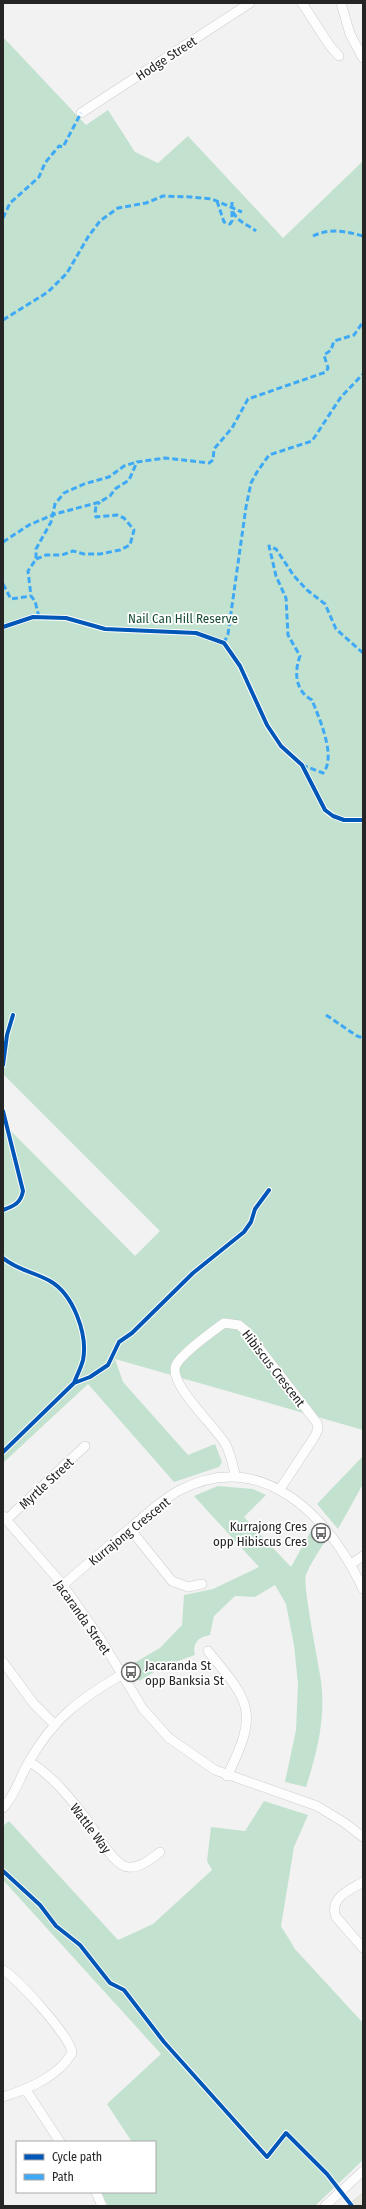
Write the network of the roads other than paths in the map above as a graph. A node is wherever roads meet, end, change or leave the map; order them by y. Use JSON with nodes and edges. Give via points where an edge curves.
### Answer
{"nodes":[{"id":1,"x":250,"y":3,"type":"edge"},
{"id":2,"x":302,"y":3,"type":"edge"},
{"id":3,"x":341,"y":3,"type":"edge"},
{"id":4,"x":339,"y":56,"type":"dead end"},
{"id":5,"x":363,"y":58,"type":"edge"},
{"id":6,"x":81,"y":113,"type":"dead end"},
{"id":7,"x":85,"y":1446,"type":"dead end"},
{"id":8,"x":236,"y":1477,"type":"junction"},
{"id":9,"x":280,"y":1489,"type":"junction"},
{"id":10,"x":5,"y":1518,"type":"edge"},
{"id":11,"x":130,"y":1528,"type":"junction"},
{"id":12,"x":363,"y":1556,"type":"edge"},
{"id":13,"x":351,"y":1564,"type":"junction"},
{"id":14,"x":202,"y":1584,"type":"dead end"},
{"id":15,"x":63,"y":1586,"type":"junction"},
{"id":16,"x":363,"y":1589,"type":"edge"},
{"id":17,"x":208,"y":1650,"type":"dead end"},
{"id":18,"x":3,"y":1662,"type":"edge"},
{"id":19,"x":121,"y":1675,"type":"junction"},
{"id":20,"x":55,"y":1725,"type":"junction"},
{"id":21,"x":28,"y":1762,"type":"junction"},
{"id":22,"x":227,"y":1776,"type":"junction"},
{"id":23,"x":3,"y":1808,"type":"edge"},
{"id":24,"x":362,"y":1834,"type":"edge"},
{"id":25,"x":160,"y":1852,"type":"dead end"},
{"id":26,"x":363,"y":1882,"type":"edge"},
{"id":27,"x":363,"y":1948,"type":"edge"},
{"id":28,"x":3,"y":1970,"type":"edge"},
{"id":29,"x":26,"y":2090,"type":"junction"},
{"id":30,"x":3,"y":2097,"type":"edge"},
{"id":31,"x":59,"y":2141,"type":"edge"},
{"id":32,"x":363,"y":2171,"type":"edge"},
{"id":33,"x":96,"y":2193,"type":"edge"},
{"id":34,"x":363,"y":2200,"type":"edge"},
{"id":35,"x":102,"y":2206,"type":"edge"},
{"id":36,"x":325,"y":2206,"type":"edge"},
{"id":37,"x":356,"y":2206,"type":"edge"}],
"edges":[{"from":1,"to":6,"type":"street","name":"Hodge Street"},
{"from":2,"to":4,"type":"street"},
{"from":3,"to":5,"type":"street","via":[[350,34]]},
{"from":7,"to":10,"type":"street","name":"Myrtle Street"},
{"from":8,"to":9,"type":"street","name":"Kurrajong Crescent","via":[[257,1480]]},
{"from":8,"to":9,"type":"street","name":"Hibiscus Crescent","via":[[226,1444],[182,1388],[174,1371],[180,1359],[224,1322],[239,1325],[246,1331],[317,1423],[315,1436]]},
{"from":8,"to":11,"type":"street","name":"Kurrajong Crescent","via":[[207,1481],[181,1490],[161,1502]]},
{"from":9,"to":13,"type":"street","name":"Kurrajong Crescent","via":[[315,1517]]},
{"from":10,"to":15,"type":"street","name":"Jacaranda Street"},
{"from":11,"to":14,"type":"street","via":[[172,1581],[188,1586]]},
{"from":11,"to":15,"type":"street","name":"Kurrajong Crescent"},
{"from":12,"to":13,"type":"street"},
{"from":13,"to":16,"type":"street","name":"Kurrajong Crescent"},
{"from":15,"to":19,"type":"street","name":"Jacaranda Street","via":[[98,1635]]},
{"from":17,"to":22,"type":"street","via":[[238,1686],[245,1702],[245,1736]]},
{"from":18,"to":20,"type":"street","via":[[34,1704]]},
{"from":19,"to":20,"type":"street","via":[[88,1694]]},
{"from":19,"to":22,"type":"street","name":"Jacaranda Street","via":[[157,1726],[200,1761]]},
{"from":20,"to":21,"type":"street"},
{"from":21,"to":23,"type":"street","via":[[19,1784]]},
{"from":21,"to":25,"type":"street","name":"Wattle Way","via":[[41,1769],[65,1794],[115,1860],[125,1867],[148,1862]]},
{"from":22,"to":24,"type":"street","name":"Jacaranda Street","via":[[317,1806]]},
{"from":26,"to":27,"type":"street","via":[[340,1896],[334,1911],[336,1917]]},
{"from":28,"to":29,"type":"street","via":[[49,2018],[72,2048],[72,2053],[61,2067]]},
{"from":29,"to":30,"type":"street"},
{"from":29,"to":31,"type":"street"},
{"from":32,"to":36,"type":"street"},
{"from":33,"to":35,"type":"street"},
{"from":34,"to":37,"type":"main road"}]}
